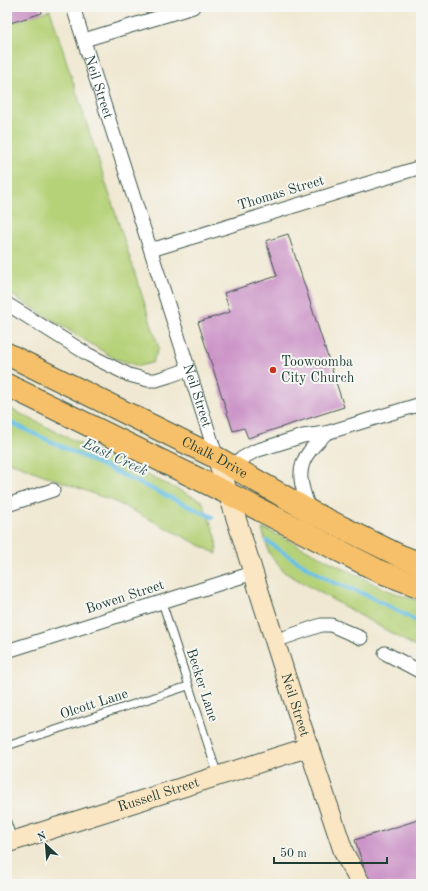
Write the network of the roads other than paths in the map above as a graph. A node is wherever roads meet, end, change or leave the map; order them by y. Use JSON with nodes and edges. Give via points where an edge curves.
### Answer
{"nodes":[{"id":1,"x":73,"y":7,"type":"edge"},
{"id":2,"x":192,"y":7,"type":"edge"},
{"id":3,"x":84,"y":40,"type":"junction"},
{"id":4,"x":421,"y":167,"type":"edge"},
{"id":5,"x":151,"y":250,"type":"junction"},
{"id":6,"x":7,"y":304,"type":"edge"},
{"id":7,"x":7,"y":354,"type":"edge"},
{"id":8,"x":189,"y":369,"type":"junction"},
{"id":9,"x":7,"y":385,"type":"edge"},
{"id":10,"x":421,"y":404,"type":"edge"},
{"id":11,"x":326,"y":433,"type":"junction"},
{"id":12,"x":224,"y":462,"type":"junction"},
{"id":13,"x":53,"y":490,"type":"dead end"},
{"id":14,"x":228,"y":494,"type":"junction"},
{"id":15,"x":7,"y":505,"type":"edge"},
{"id":16,"x":311,"y":512,"type":"junction"},
{"id":17,"x":421,"y":564,"type":"edge"},
{"id":18,"x":253,"y":573,"type":"junction"},
{"id":19,"x":421,"y":587,"type":"edge"},
{"id":20,"x":162,"y":602,"type":"junction"},
{"id":21,"x":362,"y":638,"type":"dead end"},
{"id":22,"x":275,"y":641,"type":"junction"},
{"id":23,"x":7,"y":651,"type":"edge"},
{"id":24,"x":385,"y":653,"type":"dead end"},
{"id":25,"x":421,"y":672,"type":"edge"},
{"id":26,"x":188,"y":686,"type":"junction"},
{"id":27,"x":7,"y":746,"type":"edge"},
{"id":28,"x":309,"y":747,"type":"junction"},
{"id":29,"x":218,"y":776,"type":"junction"},
{"id":30,"x":7,"y":822,"type":"edge"},
{"id":31,"x":10,"y":842,"type":"edge"},
{"id":32,"x":344,"y":853,"type":"junction"},
{"id":33,"x":347,"y":884,"type":"edge"},
{"id":34,"x":360,"y":884,"type":"edge"}],
"edges":[{"from":1,"to":3,"type":"street","name":"Neil Street"},
{"from":2,"to":3,"type":"street"},
{"from":3,"to":5,"type":"street","name":"Neil Street"},
{"from":4,"to":5,"type":"street","name":"Thomas Street"},
{"from":5,"to":8,"type":"street","name":"Neil Street"},
{"from":6,"to":8,"type":"street","via":[[89,355],[129,376],[156,380]]},
{"from":7,"to":12,"type":"highway","name":"Chalk Drive"},
{"from":8,"to":12,"type":"street","name":"Neil Street"},
{"from":9,"to":14,"type":"highway","name":"Chalk Drive"},
{"from":10,"to":11,"type":"street"},
{"from":11,"to":12,"type":"street","via":[[303,436]]},
{"from":11,"to":16,"type":"street","via":[[308,452],[300,472],[302,489]]},
{"from":12,"to":14,"type":"street","name":"Neil Street"},
{"from":12,"to":16,"type":"highway","name":"Chalk Drive"},
{"from":13,"to":15,"type":"street"},
{"from":14,"to":18,"type":"street","name":"Neil Street"},
{"from":14,"to":19,"type":"highway","name":"Chalk Drive","via":[[381,572]]},
{"from":16,"to":17,"type":"highway","name":"Chalk Drive"},
{"from":18,"to":20,"type":"street","name":"Bowen Street"},
{"from":18,"to":22,"type":"street","name":"Neil Street"},
{"from":20,"to":23,"type":"street","name":"Bowen Street"},
{"from":20,"to":26,"type":"lane","name":"Becker Lane"},
{"from":21,"to":22,"type":"street","via":[[331,625],[321,625]]},
{"from":22,"to":28,"type":"street","name":"Neil Street"},
{"from":24,"to":25,"type":"street"},
{"from":26,"to":27,"type":"lane","name":"Olcott Lane"},
{"from":26,"to":29,"type":"lane","name":"Becker Lane"},
{"from":28,"to":29,"type":"street","name":"Russell Street"},
{"from":28,"to":32,"type":"street","name":"Neil Street"},
{"from":29,"to":31,"type":"street","name":"Russell Street"},
{"from":30,"to":31,"type":"lane"},
{"from":32,"to":33,"type":"street","name":"Neil Street"},
{"from":32,"to":34,"type":"street","name":"Neil Street"}]}
